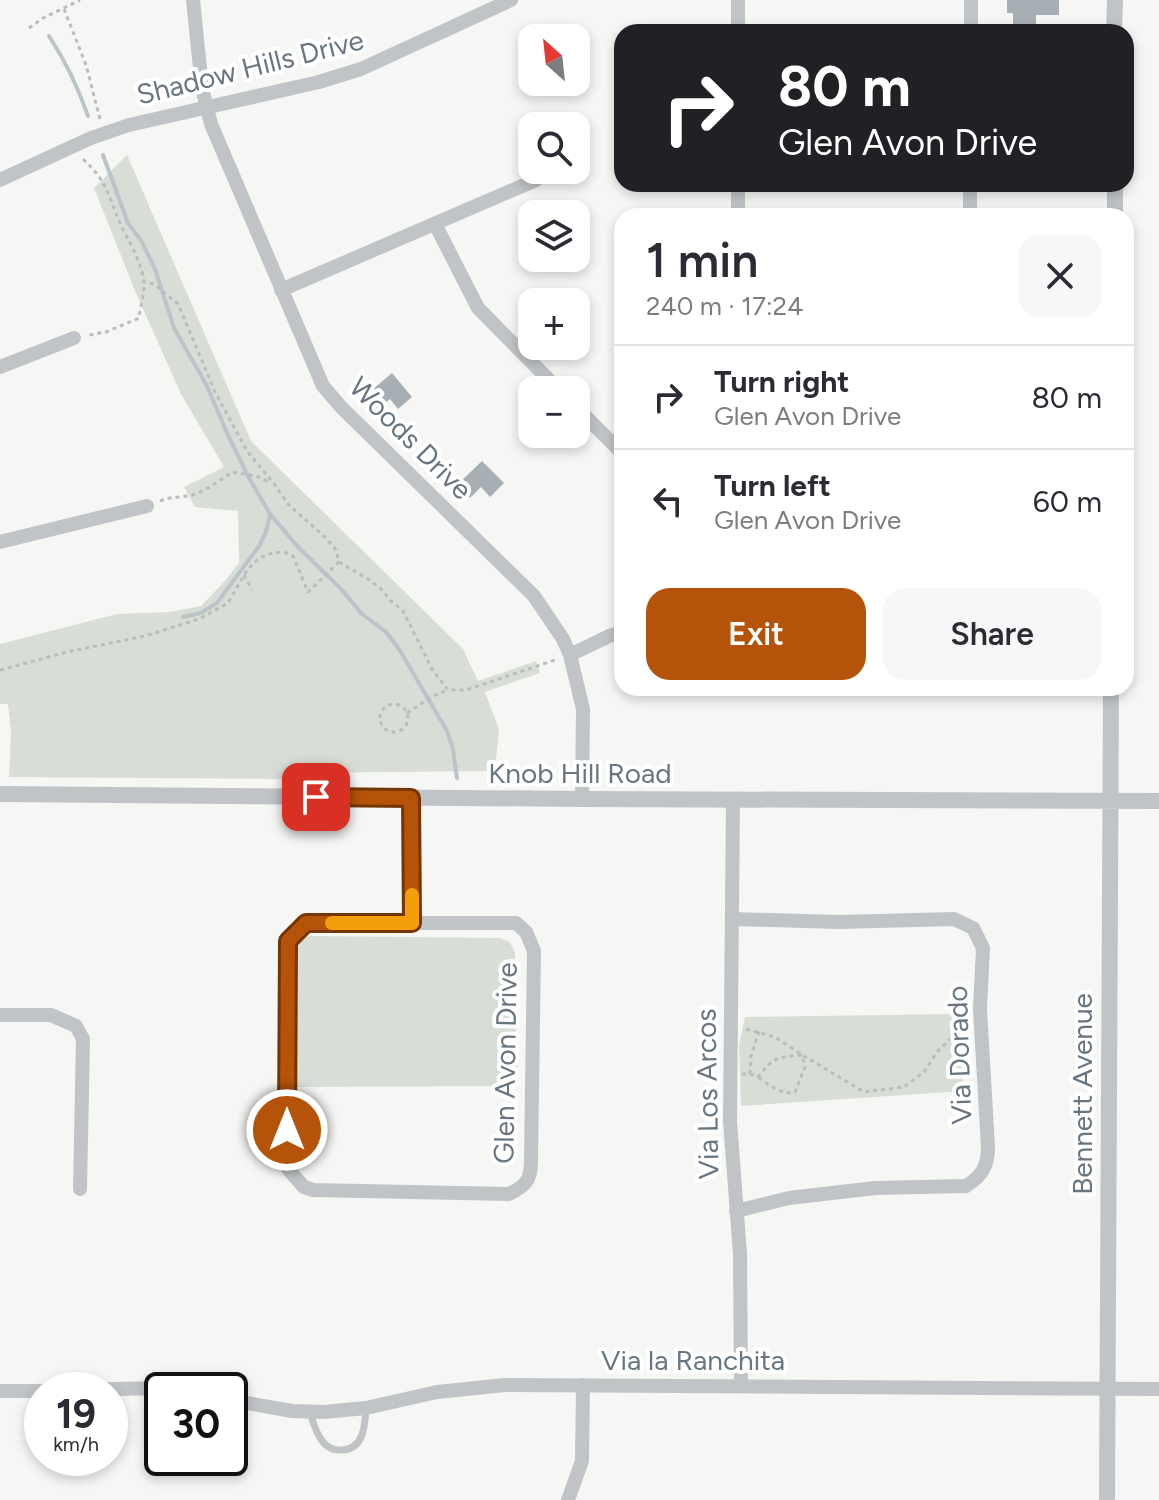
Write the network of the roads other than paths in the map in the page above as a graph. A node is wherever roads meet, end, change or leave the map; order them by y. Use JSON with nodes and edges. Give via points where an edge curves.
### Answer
{"nodes":[{"id":1,"x":193,"y":0,"type":"edge"},
{"id":2,"x":511,"y":0,"type":"edge"},
{"id":3,"x":738,"y":0,"type":"edge"},
{"id":4,"x":971,"y":0,"type":"edge"},
{"id":5,"x":1115,"y":0,"type":"edge"},
{"id":6,"x":738,"y":24,"type":"edge"},
{"id":7,"x":971,"y":24,"type":"edge"},
{"id":8,"x":1114,"y":24,"type":"edge"},
{"id":9,"x":208,"y":107,"type":"junction"},
{"id":10,"x":0,"y":180,"type":"edge"},
{"id":11,"x":527,"y":184,"type":"edge"},
{"id":12,"x":435,"y":224,"type":"junction"},
{"id":13,"x":281,"y":290,"type":"junction"},
{"id":14,"x":74,"y":338,"type":"road end"},
{"id":15,"x":0,"y":367,"type":"edge"},
{"id":16,"x":545,"y":376,"type":"edge"},
{"id":17,"x":590,"y":421,"type":"edge"},
{"id":18,"x":614,"y":445,"type":"edge"},
{"id":19,"x":147,"y":506,"type":"road end"},
{"id":20,"x":0,"y":542,"type":"edge"},
{"id":21,"x":614,"y":634,"type":"edge"},
{"id":22,"x":570,"y":655,"type":"junction"},
{"id":23,"x":1111,"y":696,"type":"edge"},
{"id":24,"x":0,"y":794,"type":"edge"},
{"id":25,"x":411,"y":798,"type":"junction"},
{"id":26,"x":582,"y":799,"type":"junction"},
{"id":27,"x":733,"y":800,"type":"junction"},
{"id":28,"x":1110,"y":801,"type":"junction"},
{"id":29,"x":1159,"y":801,"type":"edge"},
{"id":30,"x":732,"y":919,"type":"junction"},
{"id":31,"x":412,"y":923,"type":"junction"},
{"id":32,"x":0,"y":1015,"type":"edge"},
{"id":33,"x":80,"y":1189,"type":"dead end"},
{"id":34,"x":736,"y":1211,"type":"junction"},
{"id":35,"x":583,"y":1385,"type":"junction"},
{"id":36,"x":741,"y":1386,"type":"junction"},
{"id":37,"x":1107,"y":1389,"type":"junction"},
{"id":38,"x":1159,"y":1389,"type":"edge"},
{"id":39,"x":0,"y":1391,"type":"edge"},
{"id":40,"x":24,"y":1391,"type":"edge"},
{"id":41,"x":248,"y":1403,"type":"edge"},
{"id":42,"x":366,"y":1408,"type":"junction"},
{"id":43,"x":310,"y":1413,"type":"junction"},
{"id":44,"x":568,"y":1500,"type":"edge"},
{"id":45,"x":1107,"y":1500,"type":"edge"}],
"edges":[{"from":1,"to":9,"type":"street","name":"Woods Drive"},
{"from":2,"to":9,"type":"street","name":"Shadow Hills Drive","via":[[361,69]]},
{"from":3,"to":6,"type":"street"},
{"from":4,"to":7,"type":"street"},
{"from":5,"to":8,"type":"street"},
{"from":9,"to":10,"type":"street","name":"Shadow Hills Drive","via":[[105,133]]},
{"from":9,"to":13,"type":"street","name":"Woods Drive"},
{"from":11,"to":12,"type":"street"},
{"from":12,"to":13,"type":"street"},
{"from":12,"to":16,"type":"street","via":[[478,308]]},
{"from":13,"to":22,"type":"street","name":"Woods Drive","via":[[323,386],[534,596]]},
{"from":14,"to":15,"type":"street"},
{"from":17,"to":18,"type":"street"},
{"from":19,"to":20,"type":"street"},
{"from":21,"to":22,"type":"street"},
{"from":22,"to":26,"type":"street","name":"Woods Drive","via":[[583,709]]},
{"from":23,"to":28,"type":"street","name":"Bennett Avenue"},
{"from":24,"to":25,"type":"street","name":"Knob Hill Road"},
{"from":25,"to":26,"type":"street","name":"Knob Hill Road"},
{"from":25,"to":31,"type":"street"},
{"from":26,"to":27,"type":"street","name":"Knob Hill Road"},
{"from":27,"to":28,"type":"street","name":"Knob Hill Road"},
{"from":27,"to":30,"type":"street","name":"Via Los Arcos"},
{"from":28,"to":29,"type":"street","name":"Knob Hill Road"},
{"from":28,"to":37,"type":"street","name":"Bennett Avenue"},
{"from":30,"to":34,"type":"street","name":"Via Los Arcos","via":[[730,1121]]},
{"from":30,"to":34,"type":"street","name":"Via Dorado","via":[[954,919],[973,928],[983,948],[980,1009],[988,1162],[966,1186],[875,1188],[789,1198]]},
{"from":31,"to":31,"type":"street","name":"Glen Avon Drive","via":[[306,923],[288,941],[288,1169],[313,1190],[509,1194],[522,1188],[531,1174],[534,951],[516,923]]},
{"from":32,"to":33,"type":"street","via":[[51,1015],[76,1026],[83,1039]]},
{"from":34,"to":36,"type":"street","name":"Via Los Arcos"},
{"from":35,"to":36,"type":"street","name":"Via la Ranchita"},
{"from":35,"to":42,"type":"street","name":"Via la Ranchita","via":[[437,1392]]},
{"from":35,"to":44,"type":"street","via":[[582,1461]]},
{"from":36,"to":37,"type":"street","name":"Via la Ranchita"},
{"from":37,"to":38,"type":"street","name":"Via la Ranchita"},
{"from":37,"to":45,"type":"street","name":"Bennett Avenue"},
{"from":39,"to":40,"type":"street"},
{"from":41,"to":43,"type":"street","name":"Via la Ranchita"},
{"from":42,"to":43,"type":"street","name":"Via la Ranchita"},
{"from":42,"to":43,"type":"lane","via":[[360,1440],[342,1450],[322,1441]]}]}
